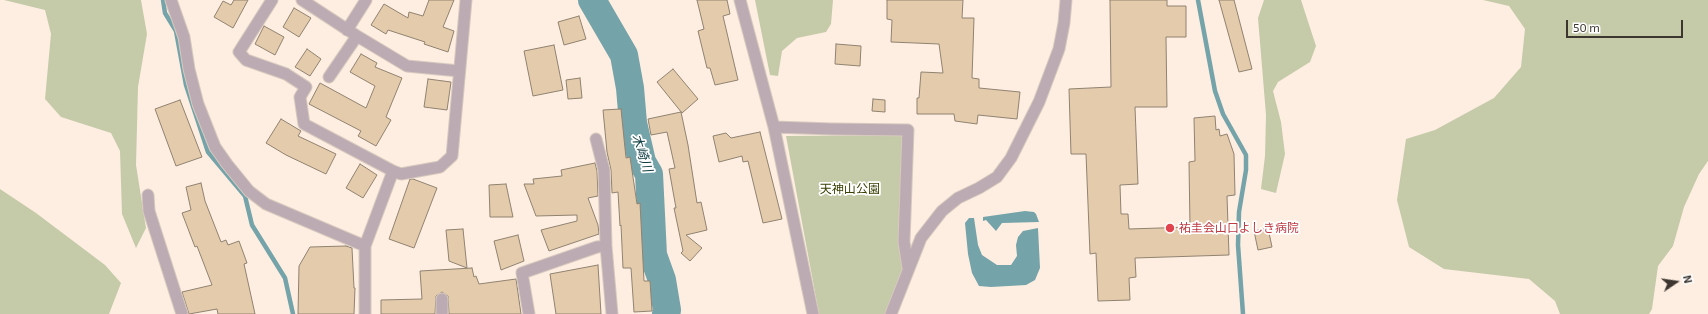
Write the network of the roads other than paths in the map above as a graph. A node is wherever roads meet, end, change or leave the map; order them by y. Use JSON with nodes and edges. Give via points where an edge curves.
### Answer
{"nodes":[{"id":1,"x":171,"y":0,"type":"edge"},
{"id":2,"x":272,"y":0,"type":"edge"},
{"id":3,"x":302,"y":0,"type":"edge"},
{"id":4,"x":366,"y":0,"type":"edge"},
{"id":5,"x":466,"y":0,"type":"edge"},
{"id":6,"x":740,"y":0,"type":"edge"},
{"id":7,"x":1066,"y":0,"type":"edge"},
{"id":8,"x":347,"y":30,"type":"junction"},
{"id":9,"x":357,"y":36,"type":"junction"},
{"id":10,"x":459,"y":71,"type":"junction"},
{"id":11,"x":329,"y":77,"type":"dead end"},
{"id":12,"x":774,"y":127,"type":"junction"},
{"id":13,"x":596,"y":138,"type":"dead end"},
{"id":14,"x":392,"y":171,"type":"junction"},
{"id":15,"x":148,"y":195,"type":"dead end"},
{"id":16,"x":365,"y":246,"type":"junction"},
{"id":17,"x":606,"y":246,"type":"junction"},
{"id":18,"x":908,"y":269,"type":"junction"},
{"id":19,"x":442,"y":298,"type":"dead end"},
{"id":20,"x":182,"y":314,"type":"edge"},
{"id":21,"x":365,"y":314,"type":"edge"},
{"id":22,"x":442,"y":314,"type":"edge"},
{"id":23,"x":529,"y":314,"type":"edge"},
{"id":24,"x":612,"y":314,"type":"edge"},
{"id":25,"x":814,"y":314,"type":"edge"},
{"id":26,"x":891,"y":314,"type":"edge"}],
"edges":[{"from":1,"to":16,"type":"street","via":[[184,37],[198,104],[215,146],[227,164],[249,191],[266,204]]},
{"from":2,"to":14,"type":"street","via":[[239,52],[246,60],[286,74],[306,87],[300,97],[304,124]]},
{"from":3,"to":8,"type":"street"},
{"from":4,"to":8,"type":"street"},
{"from":5,"to":10,"type":"street"},
{"from":6,"to":12,"type":"street"},
{"from":7,"to":18,"type":"street","via":[[1059,49],[1039,102],[1012,158],[997,177],[958,198],[942,211],[921,238]]},
{"from":8,"to":9,"type":"street"},
{"from":9,"to":10,"type":"street","via":[[408,66]]},
{"from":9,"to":11,"type":"street"},
{"from":10,"to":14,"type":"street","via":[[452,156],[440,167],[401,174]]},
{"from":12,"to":18,"type":"street","via":[[908,130],[904,242]]},
{"from":12,"to":25,"type":"street"},
{"from":13,"to":17,"type":"street","via":[[604,170]]},
{"from":14,"to":16,"type":"street"},
{"from":15,"to":20,"type":"street","via":[[149,211]]},
{"from":16,"to":21,"type":"street"},
{"from":17,"to":23,"type":"street","via":[[522,273]]},
{"from":17,"to":24,"type":"street"},
{"from":18,"to":26,"type":"street"},
{"from":19,"to":22,"type":"street"}]}
